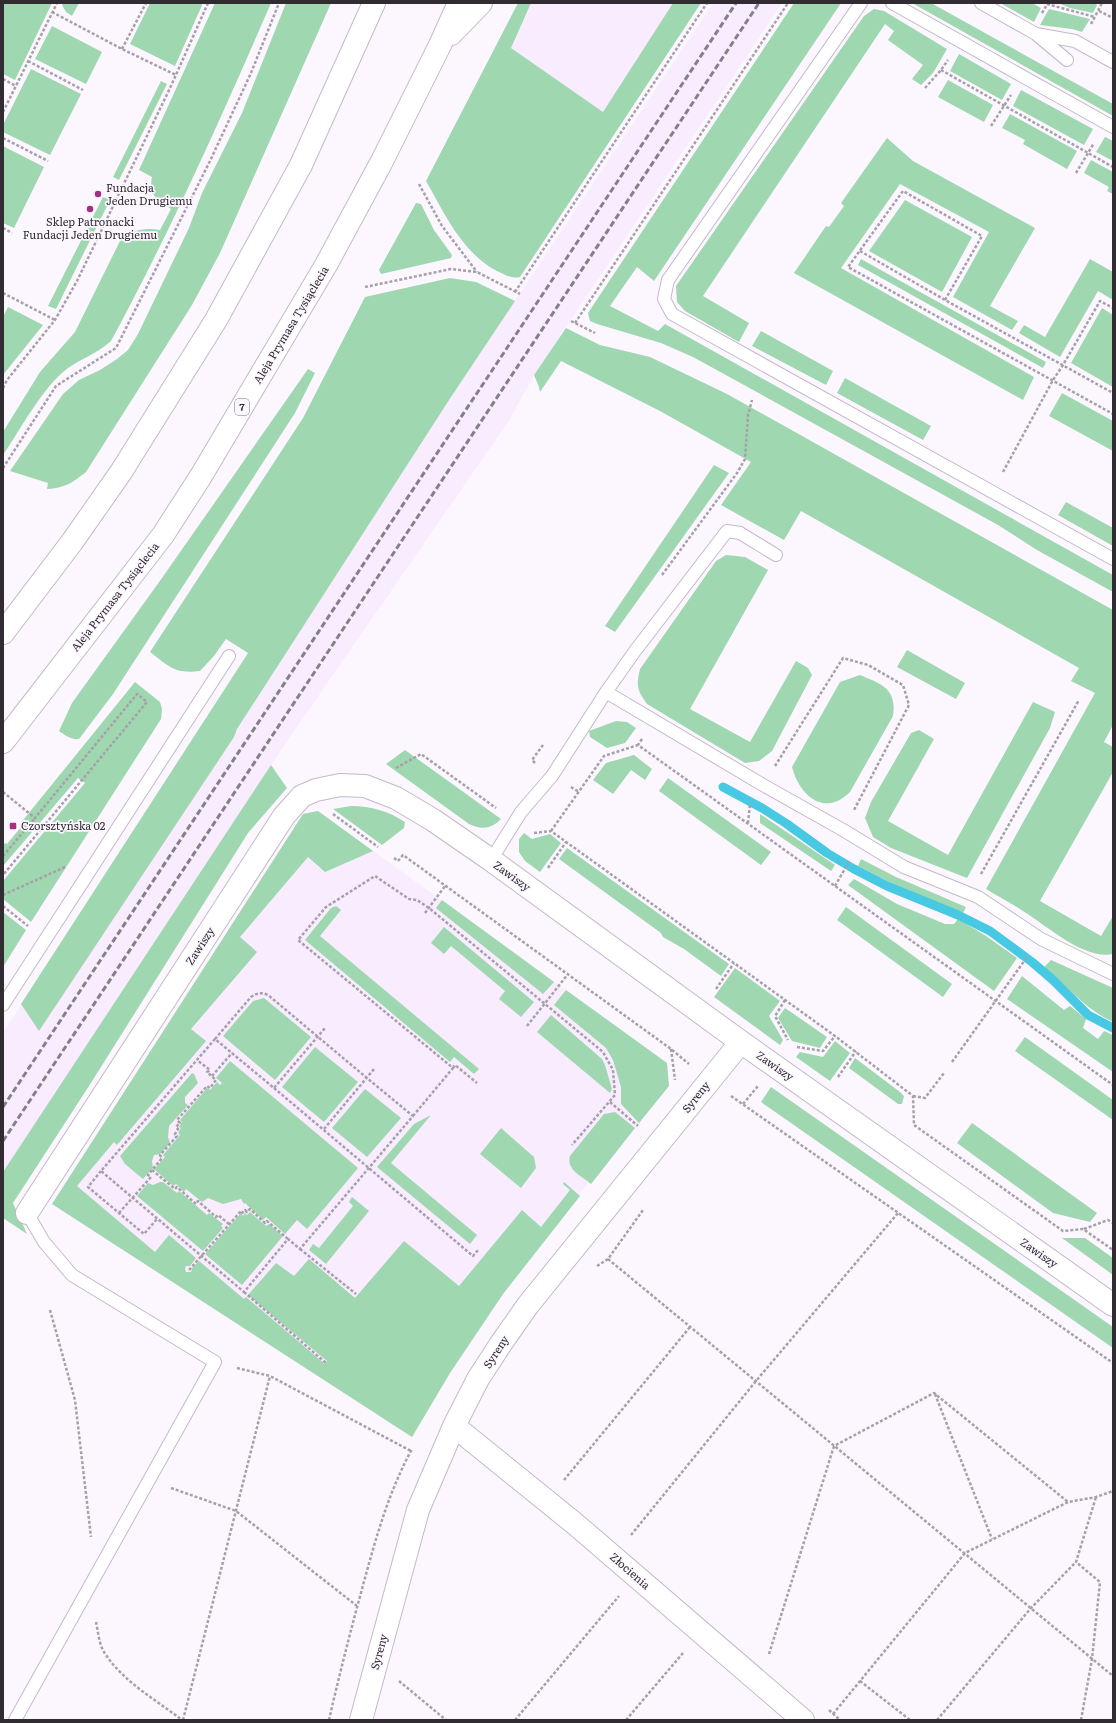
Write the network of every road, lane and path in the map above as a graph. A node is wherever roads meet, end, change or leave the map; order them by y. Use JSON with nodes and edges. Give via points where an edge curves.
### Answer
{"nodes":[{"id":1,"x":57,"y":3,"type":"edge"},
{"id":2,"x":146,"y":3,"type":"edge"},
{"id":3,"x":208,"y":3,"type":"edge"},
{"id":4,"x":279,"y":3,"type":"edge"},
{"id":5,"x":374,"y":3,"type":"edge"},
{"id":6,"x":459,"y":3,"type":"edge"},
{"id":7,"x":481,"y":3,"type":"edge"},
{"id":8,"x":707,"y":3,"type":"edge"},
{"id":9,"x":788,"y":3,"type":"edge"},
{"id":10,"x":862,"y":3,"type":"edge"},
{"id":11,"x":892,"y":3,"type":"edge"},
{"id":12,"x":981,"y":3,"type":"edge"},
{"id":13,"x":1047,"y":4,"type":"edge"},
{"id":14,"x":1099,"y":11,"type":"dead end"},
{"id":15,"x":52,"y":12,"type":"junction"},
{"id":16,"x":1095,"y":17,"type":"dead end"},
{"id":17,"x":1113,"y":18,"type":"edge"},
{"id":18,"x":1036,"y":34,"type":"junction"},
{"id":19,"x":959,"y":41,"type":"junction"},
{"id":20,"x":440,"y":45,"type":"junction"},
{"id":21,"x":122,"y":49,"type":"junction"},
{"id":22,"x":1067,"y":60,"type":"dead end"},
{"id":23,"x":28,"y":61,"type":"junction"},
{"id":24,"x":1113,"y":62,"type":"edge"},
{"id":25,"x":941,"y":70,"type":"junction"},
{"id":26,"x":176,"y":74,"type":"junction"},
{"id":27,"x":1022,"y":76,"type":"junction"},
{"id":28,"x":3,"y":79,"type":"edge"},
{"id":29,"x":16,"y":86,"type":"junction"},
{"id":30,"x":924,"y":88,"type":"dead end"},
{"id":31,"x":83,"y":90,"type":"dead end"},
{"id":32,"x":1004,"y":106,"type":"junction"},
{"id":33,"x":3,"y":112,"type":"edge"},
{"id":34,"x":1109,"y":125,"type":"edge"},
{"id":35,"x":991,"y":126,"type":"dead end"},
{"id":36,"x":3,"y":138,"type":"edge"},
{"id":37,"x":1088,"y":154,"type":"junction"},
{"id":38,"x":48,"y":160,"type":"dead end"},
{"id":39,"x":1113,"y":167,"type":"edge"},
{"id":40,"x":1076,"y":173,"type":"dead end"},
{"id":41,"x":419,"y":184,"type":"dead end"},
{"id":42,"x":108,"y":187,"type":"dead end"},
{"id":43,"x":119,"y":193,"type":"junction"},
{"id":44,"x":3,"y":228,"type":"edge"},
{"id":45,"x":12,"y":233,"type":"dead end"},
{"id":46,"x":860,"y":251,"type":"junction"},
{"id":47,"x":477,"y":272,"type":"junction"},
{"id":48,"x":365,"y":287,"type":"dead end"},
{"id":49,"x":515,"y":292,"type":"junction"},
{"id":50,"x":3,"y":293,"type":"edge"},
{"id":51,"x":520,"y":294,"type":"dead end"},
{"id":52,"x":945,"y":300,"type":"junction"},
{"id":53,"x":1113,"y":308,"type":"edge"},
{"id":54,"x":55,"y":320,"type":"junction"},
{"id":55,"x":571,"y":321,"type":"dead end"},
{"id":56,"x":575,"y":323,"type":"junction"},
{"id":57,"x":595,"y":333,"type":"dead end"},
{"id":58,"x":1063,"y":365,"type":"junction"},
{"id":59,"x":1053,"y":380,"type":"junction"},
{"id":60,"x":3,"y":388,"type":"edge"},
{"id":61,"x":1113,"y":393,"type":"edge"},
{"id":62,"x":1113,"y":414,"type":"edge"},
{"id":63,"x":3,"y":468,"type":"edge"},
{"id":64,"x":992,"y":491,"type":"junction"},
{"id":65,"x":776,"y":555,"type":"dead end"},
{"id":66,"x":1113,"y":559,"type":"edge"},
{"id":67,"x":3,"y":633,"type":"edge"},
{"id":68,"x":228,"y":656,"type":"dead end"},
{"id":69,"x":606,"y":692,"type":"junction"},
{"id":70,"x":1079,"y":700,"type":"dead end"},
{"id":71,"x":654,"y":720,"type":"junction"},
{"id":72,"x":3,"y":742,"type":"edge"},
{"id":73,"x":638,"y":745,"type":"junction"},
{"id":74,"x":421,"y":754,"type":"dead end"},
{"id":75,"x":763,"y":785,"type":"junction"},
{"id":76,"x":3,"y":792,"type":"edge"},
{"id":77,"x":750,"y":806,"type":"dead end"},
{"id":78,"x":330,"y":812,"type":"dead end"},
{"id":79,"x":35,"y":818,"type":"junction"},
{"id":80,"x":515,"y":822,"type":"junction"},
{"id":81,"x":748,"y":823,"type":"junction"},
{"id":82,"x":843,"y":830,"type":"junction"},
{"id":83,"x":551,"y":831,"type":"junction"},
{"id":84,"x":566,"y":842,"type":"junction"},
{"id":85,"x":378,"y":847,"type":"dead end"},
{"id":86,"x":3,"y":856,"type":"edge"},
{"id":87,"x":394,"y":858,"type":"dead end"},
{"id":88,"x":491,"y":860,"type":"junction"},
{"id":89,"x":849,"y":862,"type":"dead end"},
{"id":90,"x":68,"y":866,"type":"dead end"},
{"id":91,"x":545,"y":871,"type":"dead end"},
{"id":92,"x":3,"y":874,"type":"edge"},
{"id":93,"x":446,"y":886,"type":"junction"},
{"id":94,"x":835,"y":886,"type":"junction"},
{"id":95,"x":970,"y":894,"type":"junction"},
{"id":96,"x":3,"y":895,"type":"edge"},
{"id":97,"x":3,"y":906,"type":"edge"},
{"id":98,"x":428,"y":908,"type":"junction"},
{"id":99,"x":425,"y":913,"type":"dead end"},
{"id":100,"x":33,"y":930,"type":"dead end"},
{"id":101,"x":1025,"y":961,"type":"dead end"},
{"id":102,"x":734,"y":963,"type":"junction"},
{"id":103,"x":568,"y":974,"type":"junction"},
{"id":104,"x":1113,"y":974,"type":"edge"},
{"id":105,"x":714,"y":992,"type":"dead end"},
{"id":106,"x":785,"y":1000,"type":"junction"},
{"id":107,"x":995,"y":1001,"type":"junction"},
{"id":108,"x":545,"y":1003,"type":"junction"},
{"id":109,"x":3,"y":1005,"type":"edge"},
{"id":110,"x":527,"y":1026,"type":"dead end"},
{"id":111,"x":325,"y":1028,"type":"dead end"},
{"id":112,"x":317,"y":1036,"type":"junction"},
{"id":113,"x":215,"y":1039,"type":"junction"},
{"id":114,"x":740,"y":1042,"type":"junction"},
{"id":115,"x":791,"y":1046,"type":"dead end"},
{"id":116,"x":232,"y":1053,"type":"junction"},
{"id":117,"x":197,"y":1060,"type":"junction"},
{"id":118,"x":952,"y":1062,"type":"dead end"},
{"id":119,"x":453,"y":1068,"type":"junction"},
{"id":120,"x":374,"y":1069,"type":"dead end"},
{"id":121,"x":695,"y":1069,"type":"dead end"},
{"id":122,"x":944,"y":1073,"type":"dead end"},
{"id":123,"x":212,"y":1076,"type":"junction"},
{"id":124,"x":367,"y":1078,"type":"junction"},
{"id":125,"x":477,"y":1083,"type":"dead end"},
{"id":126,"x":1113,"y":1085,"type":"edge"},
{"id":127,"x":274,"y":1088,"type":"junction"},
{"id":128,"x":728,"y":1094,"type":"dead end"},
{"id":129,"x":913,"y":1096,"type":"junction"},
{"id":130,"x":610,"y":1102,"type":"junction"},
{"id":131,"x":413,"y":1116,"type":"junction"},
{"id":132,"x":637,"y":1126,"type":"dead end"},
{"id":133,"x":324,"y":1130,"type":"junction"},
{"id":134,"x":572,"y":1145,"type":"dead end"},
{"id":135,"x":368,"y":1167,"type":"junction"},
{"id":136,"x":152,"y":1170,"type":"junction"},
{"id":137,"x":101,"y":1171,"type":"junction"},
{"id":138,"x":133,"y":1197,"type":"junction"},
{"id":139,"x":27,"y":1213,"type":"joint"},
{"id":140,"x":119,"y":1213,"type":"junction"},
{"id":141,"x":898,"y":1213,"type":"junction"},
{"id":142,"x":157,"y":1218,"type":"junction"},
{"id":143,"x":1113,"y":1223,"type":"edge"},
{"id":144,"x":229,"y":1224,"type":"junction"},
{"id":145,"x":1084,"y":1229,"type":"junction"},
{"id":146,"x":288,"y":1239,"type":"junction"},
{"id":147,"x":300,"y":1249,"type":"junction"},
{"id":148,"x":478,"y":1250,"type":"dead end"},
{"id":149,"x":1113,"y":1250,"type":"edge"},
{"id":150,"x":201,"y":1255,"type":"junction"},
{"id":151,"x":608,"y":1259,"type":"dead end"},
{"id":152,"x":189,"y":1270,"type":"dead end"},
{"id":153,"x":244,"y":1292,"type":"junction"},
{"id":154,"x":356,"y":1294,"type":"dead end"},
{"id":155,"x":1113,"y":1305,"type":"edge"},
{"id":156,"x":50,"y":1310,"type":"dead end"},
{"id":157,"x":690,"y":1327,"type":"junction"},
{"id":158,"x":215,"y":1362,"type":"junction"},
{"id":159,"x":326,"y":1363,"type":"dead end"},
{"id":160,"x":1113,"y":1363,"type":"edge"},
{"id":161,"x":270,"y":1376,"type":"junction"},
{"id":162,"x":756,"y":1382,"type":"junction"},
{"id":163,"x":934,"y":1393,"type":"junction"},
{"id":164,"x":454,"y":1426,"type":"junction"},
{"id":165,"x":834,"y":1446,"type":"junction"},
{"id":166,"x":411,"y":1450,"type":"dead end"},
{"id":167,"x":149,"y":1480,"type":"junction"},
{"id":168,"x":560,"y":1484,"type":"dead end"},
{"id":169,"x":1113,"y":1492,"type":"edge"},
{"id":170,"x":1096,"y":1497,"type":"junction"},
{"id":171,"x":1068,"y":1502,"type":"junction"},
{"id":172,"x":236,"y":1511,"type":"junction"},
{"id":173,"x":992,"y":1539,"type":"junction"},
{"id":174,"x":91,"y":1540,"type":"dead end"},
{"id":175,"x":626,"y":1540,"type":"dead end"},
{"id":176,"x":964,"y":1553,"type":"junction"},
{"id":177,"x":1076,"y":1562,"type":"junction"},
{"id":178,"x":88,"y":1591,"type":"junction"},
{"id":179,"x":621,"y":1593,"type":"dead end"},
{"id":180,"x":357,"y":1606,"type":"dead end"},
{"id":181,"x":1031,"y":1608,"type":"junction"},
{"id":182,"x":688,"y":1648,"type":"dead end"},
{"id":183,"x":768,"y":1659,"type":"dead end"},
{"id":184,"x":1092,"y":1659,"type":"junction"},
{"id":185,"x":1113,"y":1676,"type":"edge"},
{"id":186,"x":397,"y":1680,"type":"dead end"},
{"id":187,"x":860,"y":1681,"type":"junction"},
{"id":188,"x":833,"y":1714,"type":"dead end"},
{"id":189,"x":15,"y":1720,"type":"edge"},
{"id":190,"x":182,"y":1720,"type":"edge"},
{"id":191,"x":361,"y":1720,"type":"edge"},
{"id":192,"x":446,"y":1720,"type":"edge"},
{"id":193,"x":515,"y":1720,"type":"edge"},
{"id":194,"x":626,"y":1720,"type":"edge"},
{"id":195,"x":803,"y":1720,"type":"edge"},
{"id":196,"x":910,"y":1720,"type":"edge"},
{"id":197,"x":937,"y":1720,"type":"edge"},
{"id":198,"x":1082,"y":1720,"type":"edge"}],
"edges":[{"from":1,"to":15,"type":"path"},
{"from":2,"to":21,"type":"path"},
{"from":3,"to":26,"type":"path"},
{"from":4,"to":63,"type":"path","via":[[251,73],[210,161],[116,348],[56,386]]},
{"from":5,"to":67,"type":"street","via":[[301,165],[216,320],[121,472]]},
{"from":6,"to":20,"type":"street","name":"Aleja Prymasa Tysiąclecia","number":"7"},
{"from":7,"to":20,"type":"street"},
{"from":8,"to":49,"type":"path"},
{"from":9,"to":56,"type":"path"},
{"from":10,"to":64,"type":"lane","via":[[668,280],[664,299],[672,314]]},
{"from":11,"to":19,"type":"lane"},
{"from":12,"to":18,"type":"lane"},
{"from":13,"to":16,"type":"path"},
{"from":14,"to":17,"type":"path"},
{"from":15,"to":21,"type":"path"},
{"from":15,"to":23,"type":"path"},
{"from":18,"to":22,"type":"lane"},
{"from":18,"to":24,"type":"lane","via":[[1075,41]]},
{"from":19,"to":25,"type":"path"},
{"from":19,"to":27,"type":"lane"},
{"from":20,"to":72,"type":"street","name":"Aleja Prymasa Tysiąclecia","number":"7","via":[[326,265],[201,476],[163,535]]},
{"from":21,"to":26,"type":"path"},
{"from":23,"to":29,"type":"path"},
{"from":23,"to":31,"type":"path"},
{"from":25,"to":30,"type":"path"},
{"from":25,"to":32,"type":"path"},
{"from":26,"to":43,"type":"path"},
{"from":27,"to":32,"type":"path"},
{"from":27,"to":34,"type":"lane"},
{"from":28,"to":29,"type":"path"},
{"from":29,"to":33,"type":"path"},
{"from":32,"to":35,"type":"path"},
{"from":32,"to":37,"type":"path"},
{"from":34,"to":37,"type":"path"},
{"from":36,"to":38,"type":"path"},
{"from":37,"to":39,"type":"path"},
{"from":37,"to":40,"type":"path"},
{"from":41,"to":47,"type":"path","via":[[442,226]]},
{"from":42,"to":43,"type":"path"},
{"from":43,"to":54,"type":"path"},
{"from":44,"to":45,"type":"path"},
{"from":46,"to":52,"type":"path"},
{"from":46,"to":52,"type":"path","via":[[903,191],[982,236]]},
{"from":46,"to":59,"type":"path","via":[[848,267]]},
{"from":47,"to":48,"type":"path","via":[[451,269]]},
{"from":47,"to":49,"type":"path"},
{"from":49,"to":51,"type":"path"},
{"from":50,"to":54,"type":"path"},
{"from":52,"to":58,"type":"path"},
{"from":53,"to":58,"type":"path","via":[[1100,301]]},
{"from":54,"to":60,"type":"path"},
{"from":55,"to":56,"type":"path"},
{"from":56,"to":57,"type":"path"},
{"from":58,"to":59,"type":"path"},
{"from":58,"to":61,"type":"path"},
{"from":59,"to":62,"type":"path"},
{"from":59,"to":64,"type":"path"},
{"from":64,"to":66,"type":"lane"},
{"from":65,"to":69,"type":"lane","via":[[740,533],[727,531]]},
{"from":68,"to":109,"type":"lane"},
{"from":69,"to":71,"type":"lane"},
{"from":69,"to":80,"type":"lane","via":[[552,776]]},
{"from":70,"to":95,"type":"path"},
{"from":71,"to":73,"type":"path"},
{"from":71,"to":75,"type":"lane"},
{"from":73,"to":81,"type":"path"},
{"from":73,"to":83,"type":"path","via":[[604,756]]},
{"from":74,"to":80,"type":"path"},
{"from":75,"to":82,"type":"lane"},
{"from":75,"to":82,"type":"path","via":[[843,658],[868,665],[903,685],[909,705]]},
{"from":76,"to":79,"type":"path"},
{"from":77,"to":81,"type":"path"},
{"from":78,"to":85,"type":"path"},
{"from":79,"to":86,"type":"path"},
{"from":79,"to":92,"type":"path","via":[[137,694],[147,702]]},
{"from":80,"to":83,"type":"path","via":[[535,833]]},
{"from":80,"to":88,"type":"lane"},
{"from":81,"to":94,"type":"path"},
{"from":82,"to":95,"type":"lane","via":[[904,867]]},
{"from":83,"to":84,"type":"path"},
{"from":84,"to":91,"type":"path"},
{"from":84,"to":102,"type":"path"},
{"from":87,"to":93,"type":"path","via":[[398,861],[403,855]]},
{"from":88,"to":114,"type":"street","name":"Zawiszy"},
{"from":88,"to":139,"type":"street","name":"Zawiszy","via":[[396,798],[365,786],[340,785],[302,796],[284,816]]},
{"from":89,"to":94,"type":"path"},
{"from":90,"to":96,"type":"path"},
{"from":93,"to":98,"type":"path"},
{"from":93,"to":103,"type":"path"},
{"from":94,"to":107,"type":"path"},
{"from":95,"to":104,"type":"lane","via":[[1041,939]]},
{"from":97,"to":100,"type":"path"},
{"from":98,"to":99,"type":"path"},
{"from":98,"to":108,"type":"path"},
{"from":98,"to":119,"type":"path","via":[[417,900],[409,899],[375,876],[326,907],[298,940]]},
{"from":101,"to":107,"type":"path"},
{"from":102,"to":105,"type":"path"},
{"from":102,"to":106,"type":"path"},
{"from":103,"to":108,"type":"path"},
{"from":103,"to":121,"type":"path"},
{"from":106,"to":115,"type":"path","via":[[775,1016]]},
{"from":106,"to":129,"type":"path"},
{"from":107,"to":118,"type":"path"},
{"from":107,"to":126,"type":"path"},
{"from":108,"to":110,"type":"path"},
{"from":108,"to":130,"type":"path","via":[[603,1052],[613,1070],[615,1095]]},
{"from":111,"to":112,"type":"path"},
{"from":112,"to":113,"type":"path","via":[[268,995],[262,993],[250,997]]},
{"from":112,"to":124,"type":"path"},
{"from":112,"to":127,"type":"path"},
{"from":113,"to":116,"type":"path"},
{"from":113,"to":117,"type":"path"},
{"from":114,"to":155,"type":"street","name":"Zawiszy"},
{"from":114,"to":164,"type":"street","name":"Syreny","via":[[528,1305],[478,1379]]},
{"from":116,"to":123,"type":"path"},
{"from":116,"to":127,"type":"path"},
{"from":117,"to":123,"type":"path","via":[[210,1070],[208,1072]]},
{"from":117,"to":137,"type":"path"},
{"from":119,"to":125,"type":"path","via":[[455,1065]]},
{"from":119,"to":131,"type":"path"},
{"from":120,"to":124,"type":"path"},
{"from":122,"to":129,"type":"path","via":[[925,1098]]},
{"from":123,"to":136,"type":"path","via":[[216,1080],[210,1088],[207,1086],[177,1120],[180,1123],[176,1127],[177,1136],[160,1155],[162,1158]]},
{"from":124,"to":131,"type":"path"},
{"from":124,"to":133,"type":"path"},
{"from":127,"to":133,"type":"path"},
{"from":128,"to":141,"type":"path"},
{"from":129,"to":145,"type":"path","via":[[914,1125],[1063,1231]]},
{"from":130,"to":132,"type":"path"},
{"from":130,"to":134,"type":"path"},
{"from":131,"to":135,"type":"path"},
{"from":133,"to":135,"type":"path"},
{"from":135,"to":147,"type":"path"},
{"from":135,"to":148,"type":"path","via":[[473,1256]]},
{"from":136,"to":138,"type":"path","via":[[148,1175],[150,1177]]},
{"from":136,"to":144,"type":"path","via":[[196,1204],[198,1201],[216,1217],[218,1215]]},
{"from":137,"to":138,"type":"path"},
{"from":137,"to":140,"type":"path","via":[[88,1187]]},
{"from":138,"to":140,"type":"path"},
{"from":138,"to":142,"type":"path"},
{"from":139,"to":158,"type":"lane","via":[[44,1242],[72,1275]]},
{"from":140,"to":142,"type":"path","via":[[144,1234]]},
{"from":141,"to":160,"type":"path"},
{"from":141,"to":162,"type":"path"},
{"from":142,"to":150,"type":"path"},
{"from":143,"to":145,"type":"path","via":[[1108,1220]]},
{"from":144,"to":146,"type":"path","via":[[241,1211],[247,1212],[250,1209]]},
{"from":144,"to":150,"type":"path"},
{"from":145,"to":149,"type":"path"},
{"from":146,"to":147,"type":"path"},
{"from":146,"to":153,"type":"path"},
{"from":147,"to":154,"type":"path"},
{"from":150,"to":152,"type":"path"},
{"from":150,"to":153,"type":"path"},
{"from":151,"to":157,"type":"path"},
{"from":153,"to":159,"type":"path"},
{"from":156,"to":174,"type":"path","via":[[75,1400]]},
{"from":157,"to":162,"type":"path"},
{"from":157,"to":168,"type":"path"},
{"from":158,"to":161,"type":"path"},
{"from":158,"to":167,"type":"lane"},
{"from":161,"to":166,"type":"path"},
{"from":161,"to":172,"type":"path"},
{"from":162,"to":165,"type":"path"},
{"from":162,"to":175,"type":"path"},
{"from":163,"to":165,"type":"path"},
{"from":163,"to":171,"type":"path"},
{"from":163,"to":173,"type":"path"},
{"from":164,"to":191,"type":"street","name":"Syreny","via":[[418,1510]]},
{"from":164,"to":195,"type":"street","name":"Złocienia","via":[[574,1523]]},
{"from":165,"to":176,"type":"path"},
{"from":165,"to":183,"type":"path"},
{"from":167,"to":172,"type":"path"},
{"from":167,"to":178,"type":"lane"},
{"from":169,"to":170,"type":"path"},
{"from":170,"to":171,"type":"path"},
{"from":170,"to":177,"type":"path"},
{"from":171,"to":173,"type":"path"},
{"from":172,"to":180,"type":"path"},
{"from":172,"to":190,"type":"path"},
{"from":173,"to":176,"type":"path"},
{"from":176,"to":181,"type":"path"},
{"from":176,"to":187,"type":"path"},
{"from":177,"to":181,"type":"path"},
{"from":177,"to":184,"type":"path","via":[[1100,1582]]},
{"from":178,"to":189,"type":"lane"},
{"from":178,"to":190,"type":"path","via":[[103,1651],[131,1684]]},
{"from":179,"to":193,"type":"path"},
{"from":181,"to":184,"type":"path"},
{"from":181,"to":197,"type":"path"},
{"from":182,"to":194,"type":"path"},
{"from":184,"to":185,"type":"path"},
{"from":184,"to":198,"type":"path"},
{"from":186,"to":192,"type":"path"},
{"from":187,"to":188,"type":"path"},
{"from":187,"to":196,"type":"path"}]}
